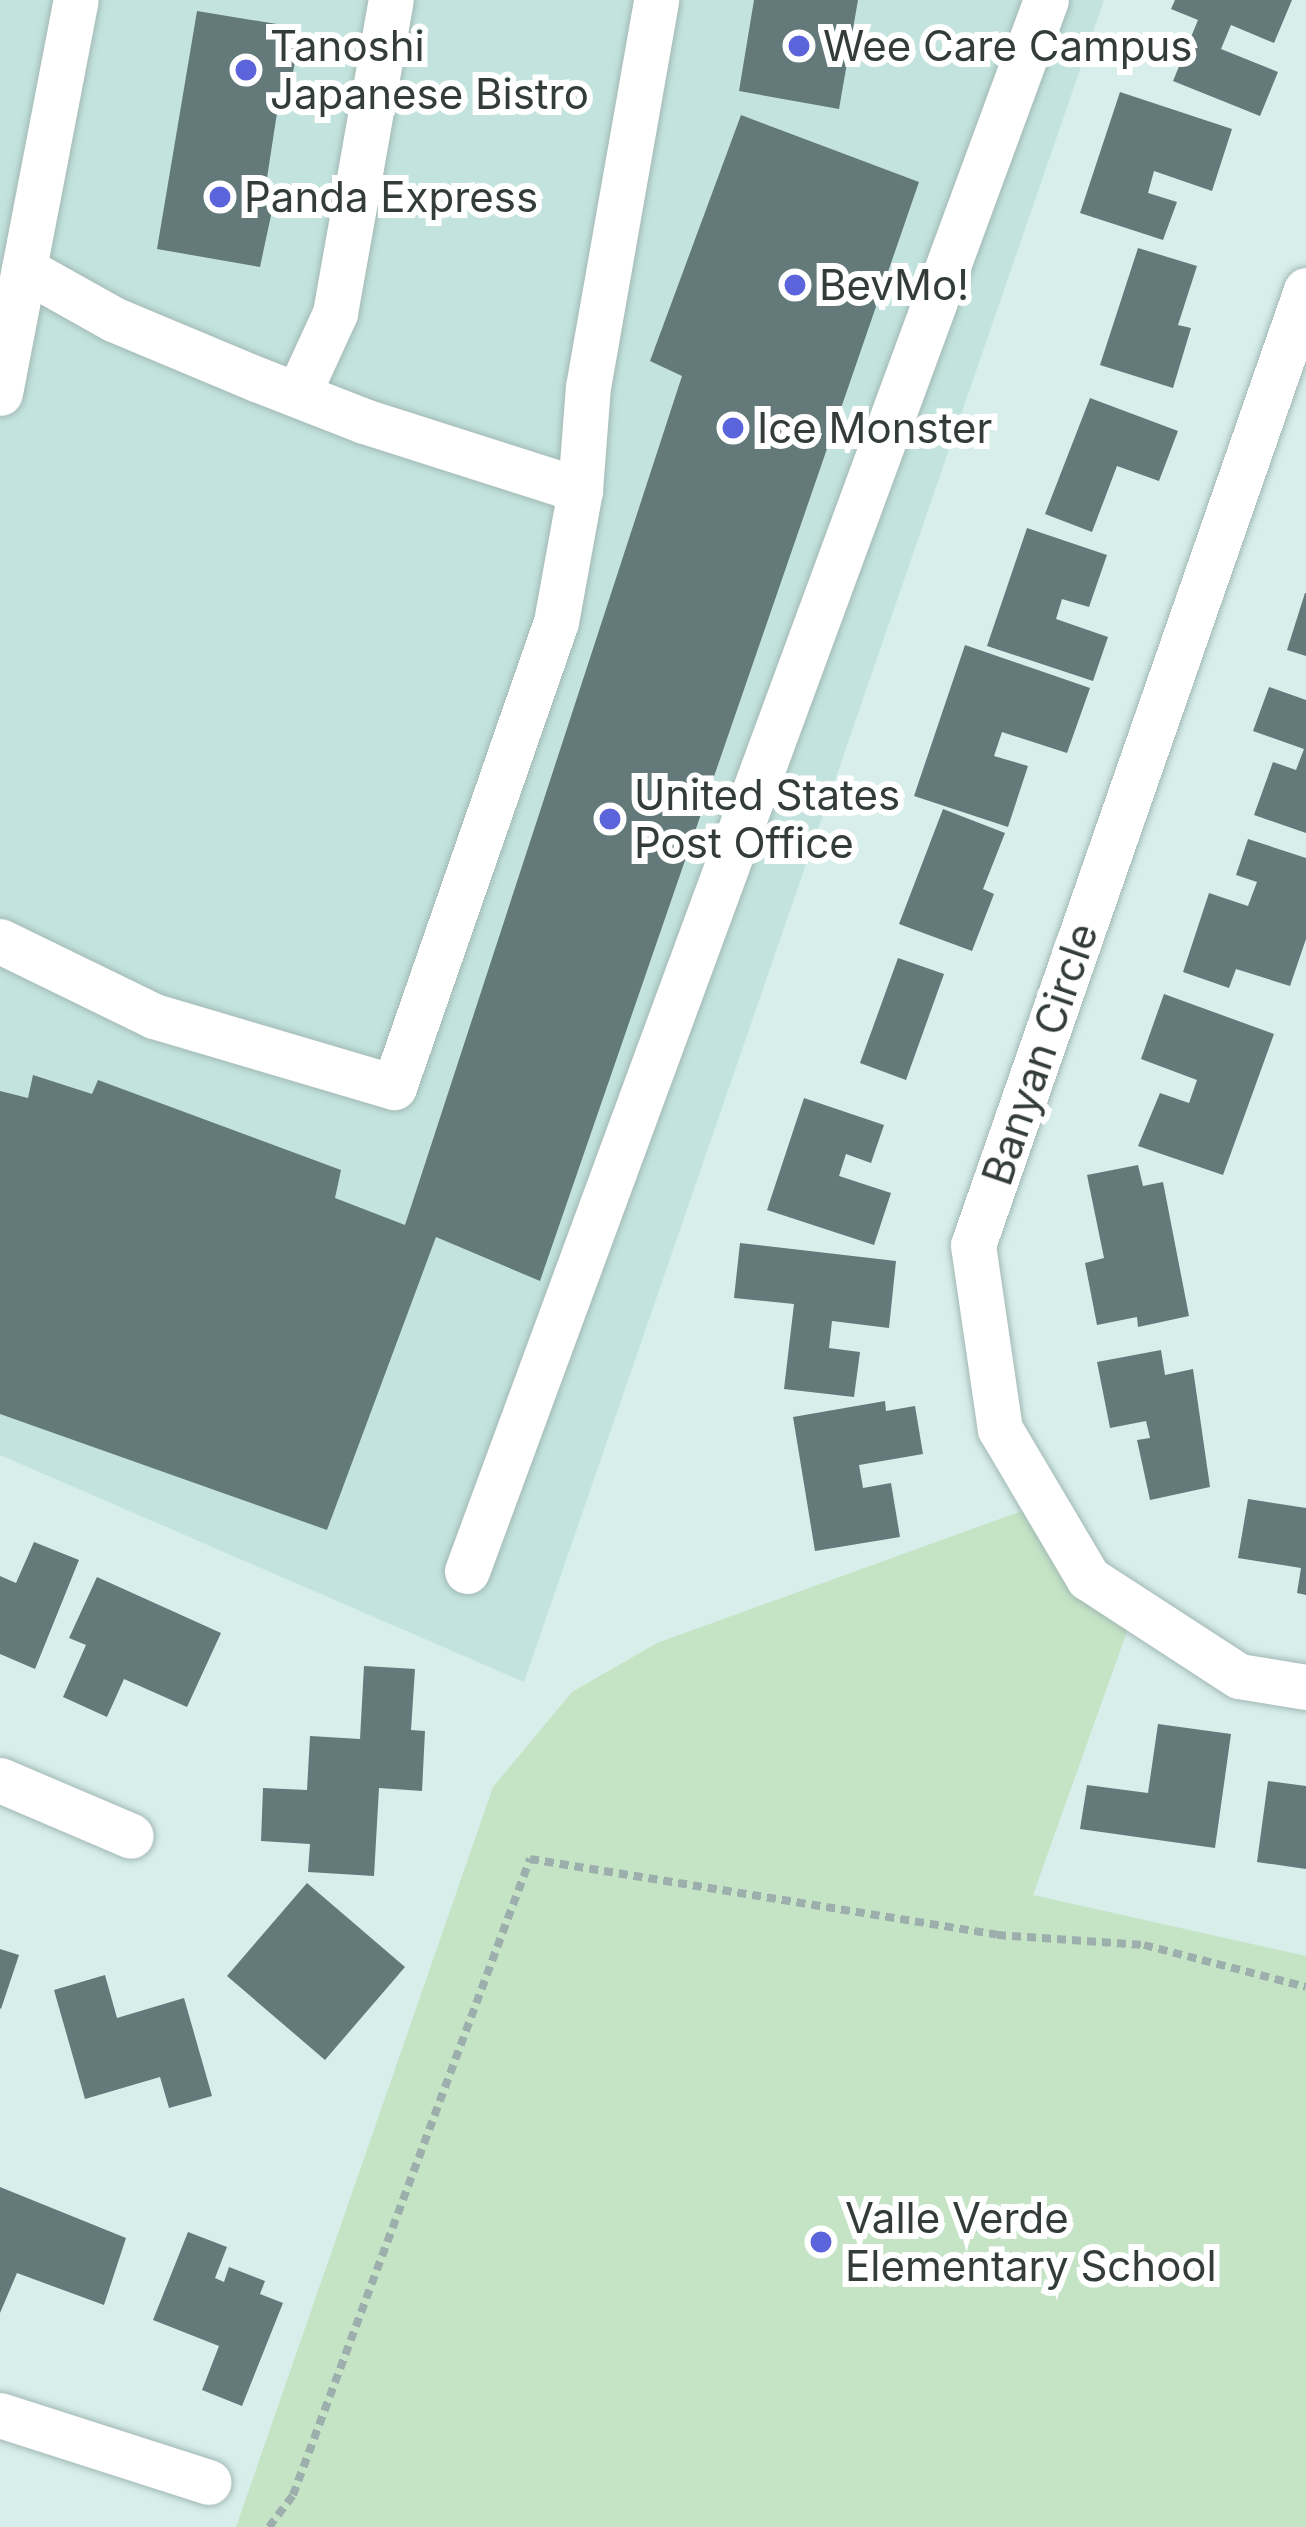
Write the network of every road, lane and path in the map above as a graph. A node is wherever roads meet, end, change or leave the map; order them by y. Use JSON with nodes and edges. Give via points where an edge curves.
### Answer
{"nodes":[{"id":1,"x":76,"y":0,"type":"edge"},
{"id":2,"x":392,"y":0,"type":"edge"},
{"id":3,"x":653,"y":0,"type":"edge"},
{"id":4,"x":1046,"y":0,"type":"edge"},
{"id":5,"x":24,"y":269,"type":"junction"},
{"id":6,"x":1306,"y":290,"type":"edge"},
{"id":7,"x":0,"y":393,"type":"edge"},
{"id":8,"x":298,"y":394,"type":"junction"},
{"id":9,"x":580,"y":490,"type":"junction"},
{"id":10,"x":0,"y":941,"type":"edge"},
{"id":11,"x":467,"y":1571,"type":"dead end"},
{"id":12,"x":1306,"y":1687,"type":"edge"},
{"id":13,"x":0,"y":1780,"type":"edge"},
{"id":14,"x":130,"y":1836,"type":"dead end"},
{"id":15,"x":1306,"y":1988,"type":"edge"},
{"id":16,"x":0,"y":2415,"type":"edge"},
{"id":17,"x":209,"y":2482,"type":"dead end"},
{"id":18,"x":269,"y":2527,"type":"edge"}],
"edges":[{"from":1,"to":5,"type":"street"},
{"from":2,"to":8,"type":"street","via":[[335,313]]},
{"from":3,"to":9,"type":"street","via":[[588,388]]},
{"from":4,"to":11,"type":"street"},
{"from":5,"to":7,"type":"street"},
{"from":5,"to":8,"type":"street","via":[[113,319]]},
{"from":6,"to":12,"type":"street","name":"Banyan Circle","via":[[973,1246],[1000,1429],[1088,1578],[1239,1676]]},
{"from":8,"to":9,"type":"street"},
{"from":9,"to":10,"type":"street","via":[[556,622],[394,1087],[154,1016]]},
{"from":13,"to":14,"type":"street"},
{"from":15,"to":18,"type":"path","via":[[1144,1946],[997,1935],[530,1859],[293,2495]]},
{"from":16,"to":17,"type":"street"}]}
